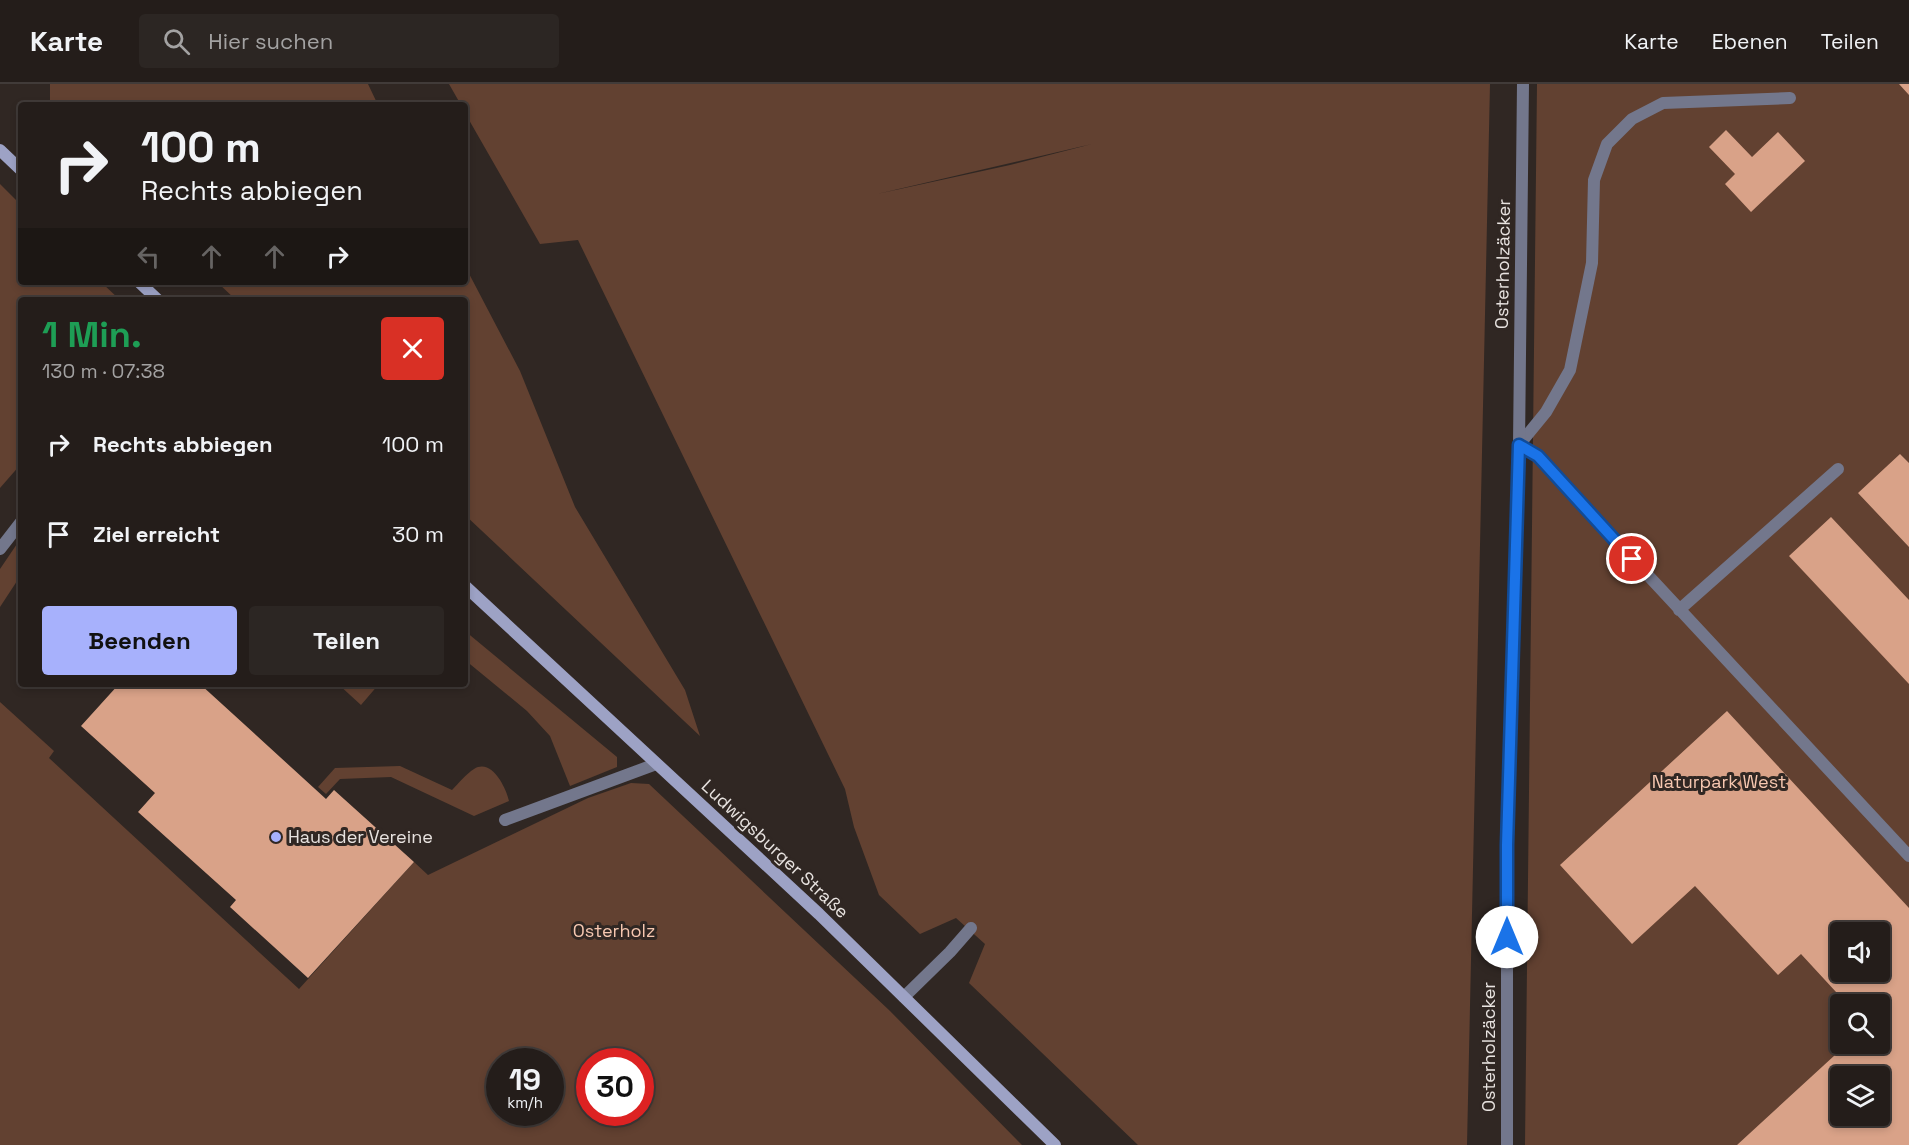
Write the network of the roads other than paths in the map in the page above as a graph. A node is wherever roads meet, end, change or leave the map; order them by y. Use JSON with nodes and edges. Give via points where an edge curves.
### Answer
{"nodes":[{"id":1,"x":1523,"y":84,"type":"edge"},
{"id":2,"x":1790,"y":98,"type":"dead end"},
{"id":3,"x":0,"y":150,"type":"edge"},
{"id":4,"x":18,"y":167,"type":"edge"},
{"id":5,"x":142,"y":285,"type":"edge"},
{"id":6,"x":155,"y":297,"type":"edge"},
{"id":7,"x":1519,"y":445,"type":"junction"},
{"id":8,"x":1838,"y":469,"type":"dead end"},
{"id":9,"x":18,"y":526,"type":"edge"},
{"id":10,"x":0,"y":549,"type":"edge"},
{"id":11,"x":468,"y":589,"type":"edge"},
{"id":12,"x":1679,"y":610,"type":"junction"},
{"id":13,"x":656,"y":764,"type":"junction"},
{"id":14,"x":505,"y":820,"type":"dead end"},
{"id":15,"x":1909,"y":856,"type":"edge"},
{"id":16,"x":971,"y":928,"type":"dead end"},
{"id":17,"x":904,"y":997,"type":"junction"},
{"id":18,"x":1055,"y":1145,"type":"edge"},
{"id":19,"x":1507,"y":1145,"type":"edge"}],
"edges":[{"from":1,"to":7,"type":"street","name":"Osterholzäcker"},
{"from":2,"to":7,"type":"street","via":[[1663,103],[1632,119],[1607,144],[1594,180],[1592,263],[1570,370],[1546,412]]},
{"from":3,"to":4,"type":"street"},
{"from":5,"to":6,"type":"street"},
{"from":7,"to":12,"type":"street","via":[[1538,456]]},
{"from":7,"to":19,"type":"street","name":"Osterholzäcker","via":[[1507,845]]},
{"from":8,"to":12,"type":"street"},
{"from":9,"to":10,"type":"street"},
{"from":11,"to":13,"type":"street","name":"Ludwigsburger Straße"},
{"from":12,"to":15,"type":"street"},
{"from":13,"to":14,"type":"street"},
{"from":13,"to":17,"type":"street","name":"Ludwigsburger Straße"},
{"from":16,"to":17,"type":"street"},
{"from":17,"to":18,"type":"street","name":"Ludwigsburger Straße"}]}
